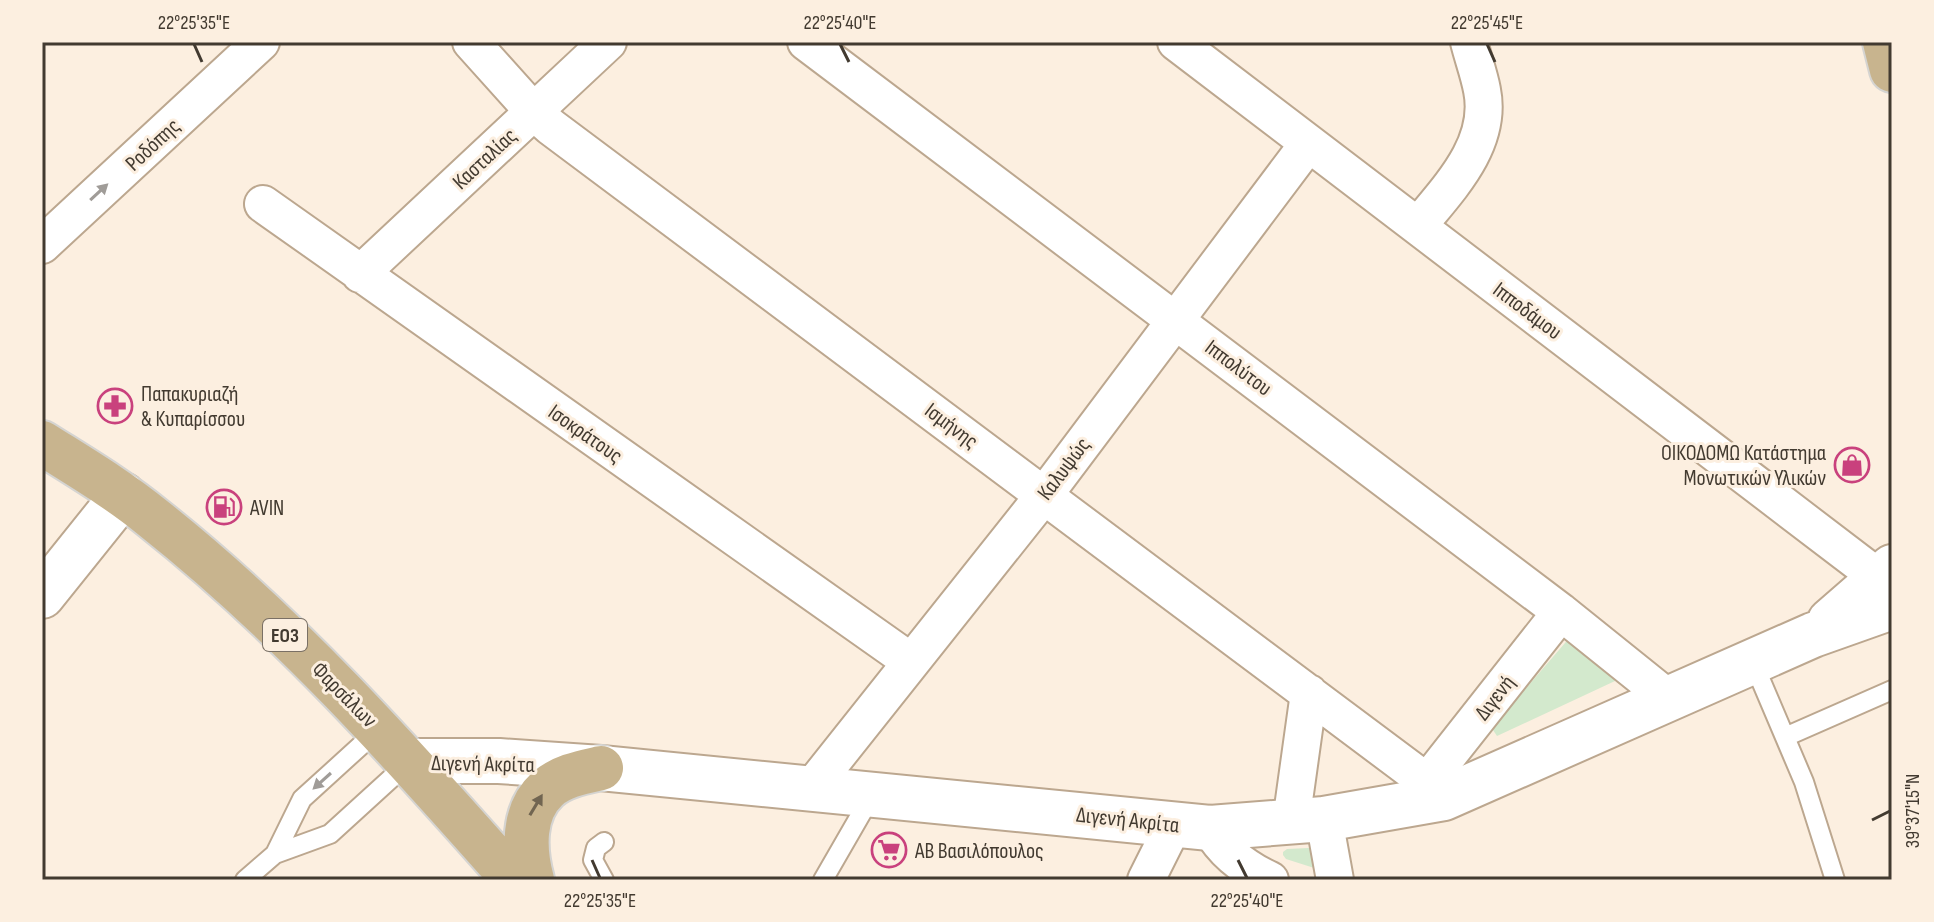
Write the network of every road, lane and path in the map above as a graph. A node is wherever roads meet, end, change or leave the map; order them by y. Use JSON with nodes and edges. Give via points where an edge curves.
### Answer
{"nodes":[{"id":1,"x":261,"y":42,"type":"edge"},
{"id":2,"x":471,"y":42,"type":"edge"},
{"id":3,"x":608,"y":42,"type":"edge"},
{"id":4,"x":806,"y":42,"type":"edge"},
{"id":5,"x":1176,"y":42,"type":"edge"},
{"id":6,"x":1469,"y":42,"type":"edge"},
{"id":7,"x":1885,"y":42,"type":"edge"},
{"id":8,"x":1892,"y":70,"type":"edge"},
{"id":9,"x":533,"y":111,"type":"junction"},
{"id":10,"x":1308,"y":144,"type":"junction"},
{"id":11,"x":263,"y":204,"type":"dead end"},
{"id":12,"x":1418,"y":226,"type":"junction"},
{"id":13,"x":42,"y":245,"type":"edge"},
{"id":14,"x":360,"y":274,"type":"junction"},
{"id":15,"x":1175,"y":319,"type":"junction"},
{"id":16,"x":42,"y":443,"type":"edge"},
{"id":17,"x":1045,"y":494,"type":"junction"},
{"id":18,"x":123,"y":495,"type":"junction"},
{"id":19,"x":1888,"y":584,"type":"edge"},
{"id":20,"x":42,"y":596,"type":"edge"},
{"id":21,"x":1561,"y":612,"type":"junction"},
{"id":22,"x":910,"y":661,"type":"junction"},
{"id":23,"x":1753,"y":661,"type":"junction"},
{"id":24,"x":1892,"y":690,"type":"edge"},
{"id":25,"x":1309,"y":693,"type":"junction"},
{"id":26,"x":1668,"y":698,"type":"junction"},
{"id":27,"x":380,"y":728,"type":"junction"},
{"id":28,"x":1785,"y":737,"type":"junction"},
{"id":29,"x":409,"y":761,"type":"junction"},
{"id":30,"x":601,"y":768,"type":"junction"},
{"id":31,"x":812,"y":787,"type":"junction"},
{"id":32,"x":1436,"y":790,"type":"junction"},
{"id":33,"x":874,"y":793,"type":"junction"},
{"id":34,"x":1307,"y":821,"type":"junction"},
{"id":35,"x":1192,"y":826,"type":"junction"},
{"id":36,"x":604,"y":842,"type":"dead end"},
{"id":37,"x":275,"y":854,"type":"junction"},
{"id":38,"x":245,"y":880,"type":"edge"},
{"id":39,"x":514,"y":880,"type":"edge"},
{"id":40,"x":532,"y":880,"type":"edge"},
{"id":41,"x":604,"y":880,"type":"edge"},
{"id":42,"x":823,"y":880,"type":"edge"},
{"id":43,"x":1146,"y":880,"type":"edge"},
{"id":44,"x":1270,"y":880,"type":"edge"},
{"id":45,"x":1335,"y":880,"type":"edge"},
{"id":46,"x":1835,"y":880,"type":"edge"}],
"edges":[{"from":13,"to":1,"type":"street","name":"Ροδόπης","one_way":true},
{"from":2,"to":9,"type":"street","name":"Ισμήνης"},
{"from":3,"to":9,"type":"street","name":"Κασταλίας"},
{"from":4,"to":15,"type":"street","name":"Ιππολύτου"},
{"from":5,"to":10,"type":"street","name":"Ιπποδάμου"},
{"from":6,"to":12,"type":"street","via":[[1483,92],[1478,136],[1470,158]]},
{"from":7,"to":8,"type":"main road"},
{"from":9,"to":14,"type":"street","name":"Κασταλίας"},
{"from":9,"to":17,"type":"street","name":"Ισμήνης"},
{"from":10,"to":12,"type":"street","name":"Ιπποδάμου"},
{"from":10,"to":15,"type":"street","name":"Καλυψώς"},
{"from":11,"to":14,"type":"street","name":"Ισοκράτους"},
{"from":12,"to":19,"type":"street","name":"Ιπποδάμου"},
{"from":14,"to":22,"type":"street","name":"Ισοκράτους"},
{"from":15,"to":17,"type":"street","name":"Καλυψώς"},
{"from":15,"to":21,"type":"street","name":"Ιππολύτου"},
{"from":16,"to":18,"type":"main road","name":"Φαρσάλων","number":"ΕΟ3"},
{"from":17,"to":22,"type":"street","name":"Καλυψώς"},
{"from":17,"to":25,"type":"street","name":"Ισμήνης"},
{"from":18,"to":20,"type":"main road"},
{"from":18,"to":27,"type":"main road","name":"Φαρσάλων","number":"ΕΟ3","via":[[246,598]]},
{"from":19,"to":23,"type":"main road","name":"Διγενή Ακρίτα","via":[[1813,635]]},
{"from":21,"to":26,"type":"street","name":"Ιππολύτου"},
{"from":21,"to":32,"type":"street","name":"Διγενή"},
{"from":22,"to":31,"type":"street","name":"Καλυψώς"},
{"from":23,"to":26,"type":"main road","name":"Διγενή Ακρίτα"},
{"from":23,"to":28,"type":"lane"},
{"from":24,"to":28,"type":"lane"},
{"from":25,"to":32,"type":"street","name":"Ισμήνης"},
{"from":25,"to":34,"type":"street"},
{"from":26,"to":32,"type":"main road","name":"Διγενή Ακρίτα"},
{"from":27,"to":29,"type":"main road","name":"Φαρσάλων","number":"ΕΟ3"},
{"from":27,"to":37,"type":"lane","one_way":true,"via":[[302,799]]},
{"from":28,"to":46,"type":"lane"},
{"from":29,"to":30,"type":"main road","name":"Διγενή Ακρίτα"},
{"from":29,"to":37,"type":"lane","via":[[330,834]]},
{"from":29,"to":39,"type":"main road","name":"Φαρσάλων","number":"ΕΟ3"},
{"from":30,"to":31,"type":"main road","name":"Διγενή Ακρίτα"},
{"from":40,"to":30,"type":"main road","one_way":true,"via":[[529,816],[539,799],[568,776]]},
{"from":31,"to":33,"type":"main road","name":"Διγενή Ακρίτα"},
{"from":32,"to":34,"type":"main road","name":"Διγενή Ακρίτα"},
{"from":33,"to":35,"type":"main road","name":"Διγενή Ακρίτα"},
{"from":33,"to":42,"type":"lane"},
{"from":34,"to":35,"type":"main road","name":"Διγενή Ακρίτα"},
{"from":34,"to":45,"type":"street"},
{"from":35,"to":43,"type":"street"},
{"from":35,"to":44,"type":"street"},
{"from":36,"to":41,"type":"lane","via":[[593,860]]},
{"from":37,"to":38,"type":"lane"}]}
